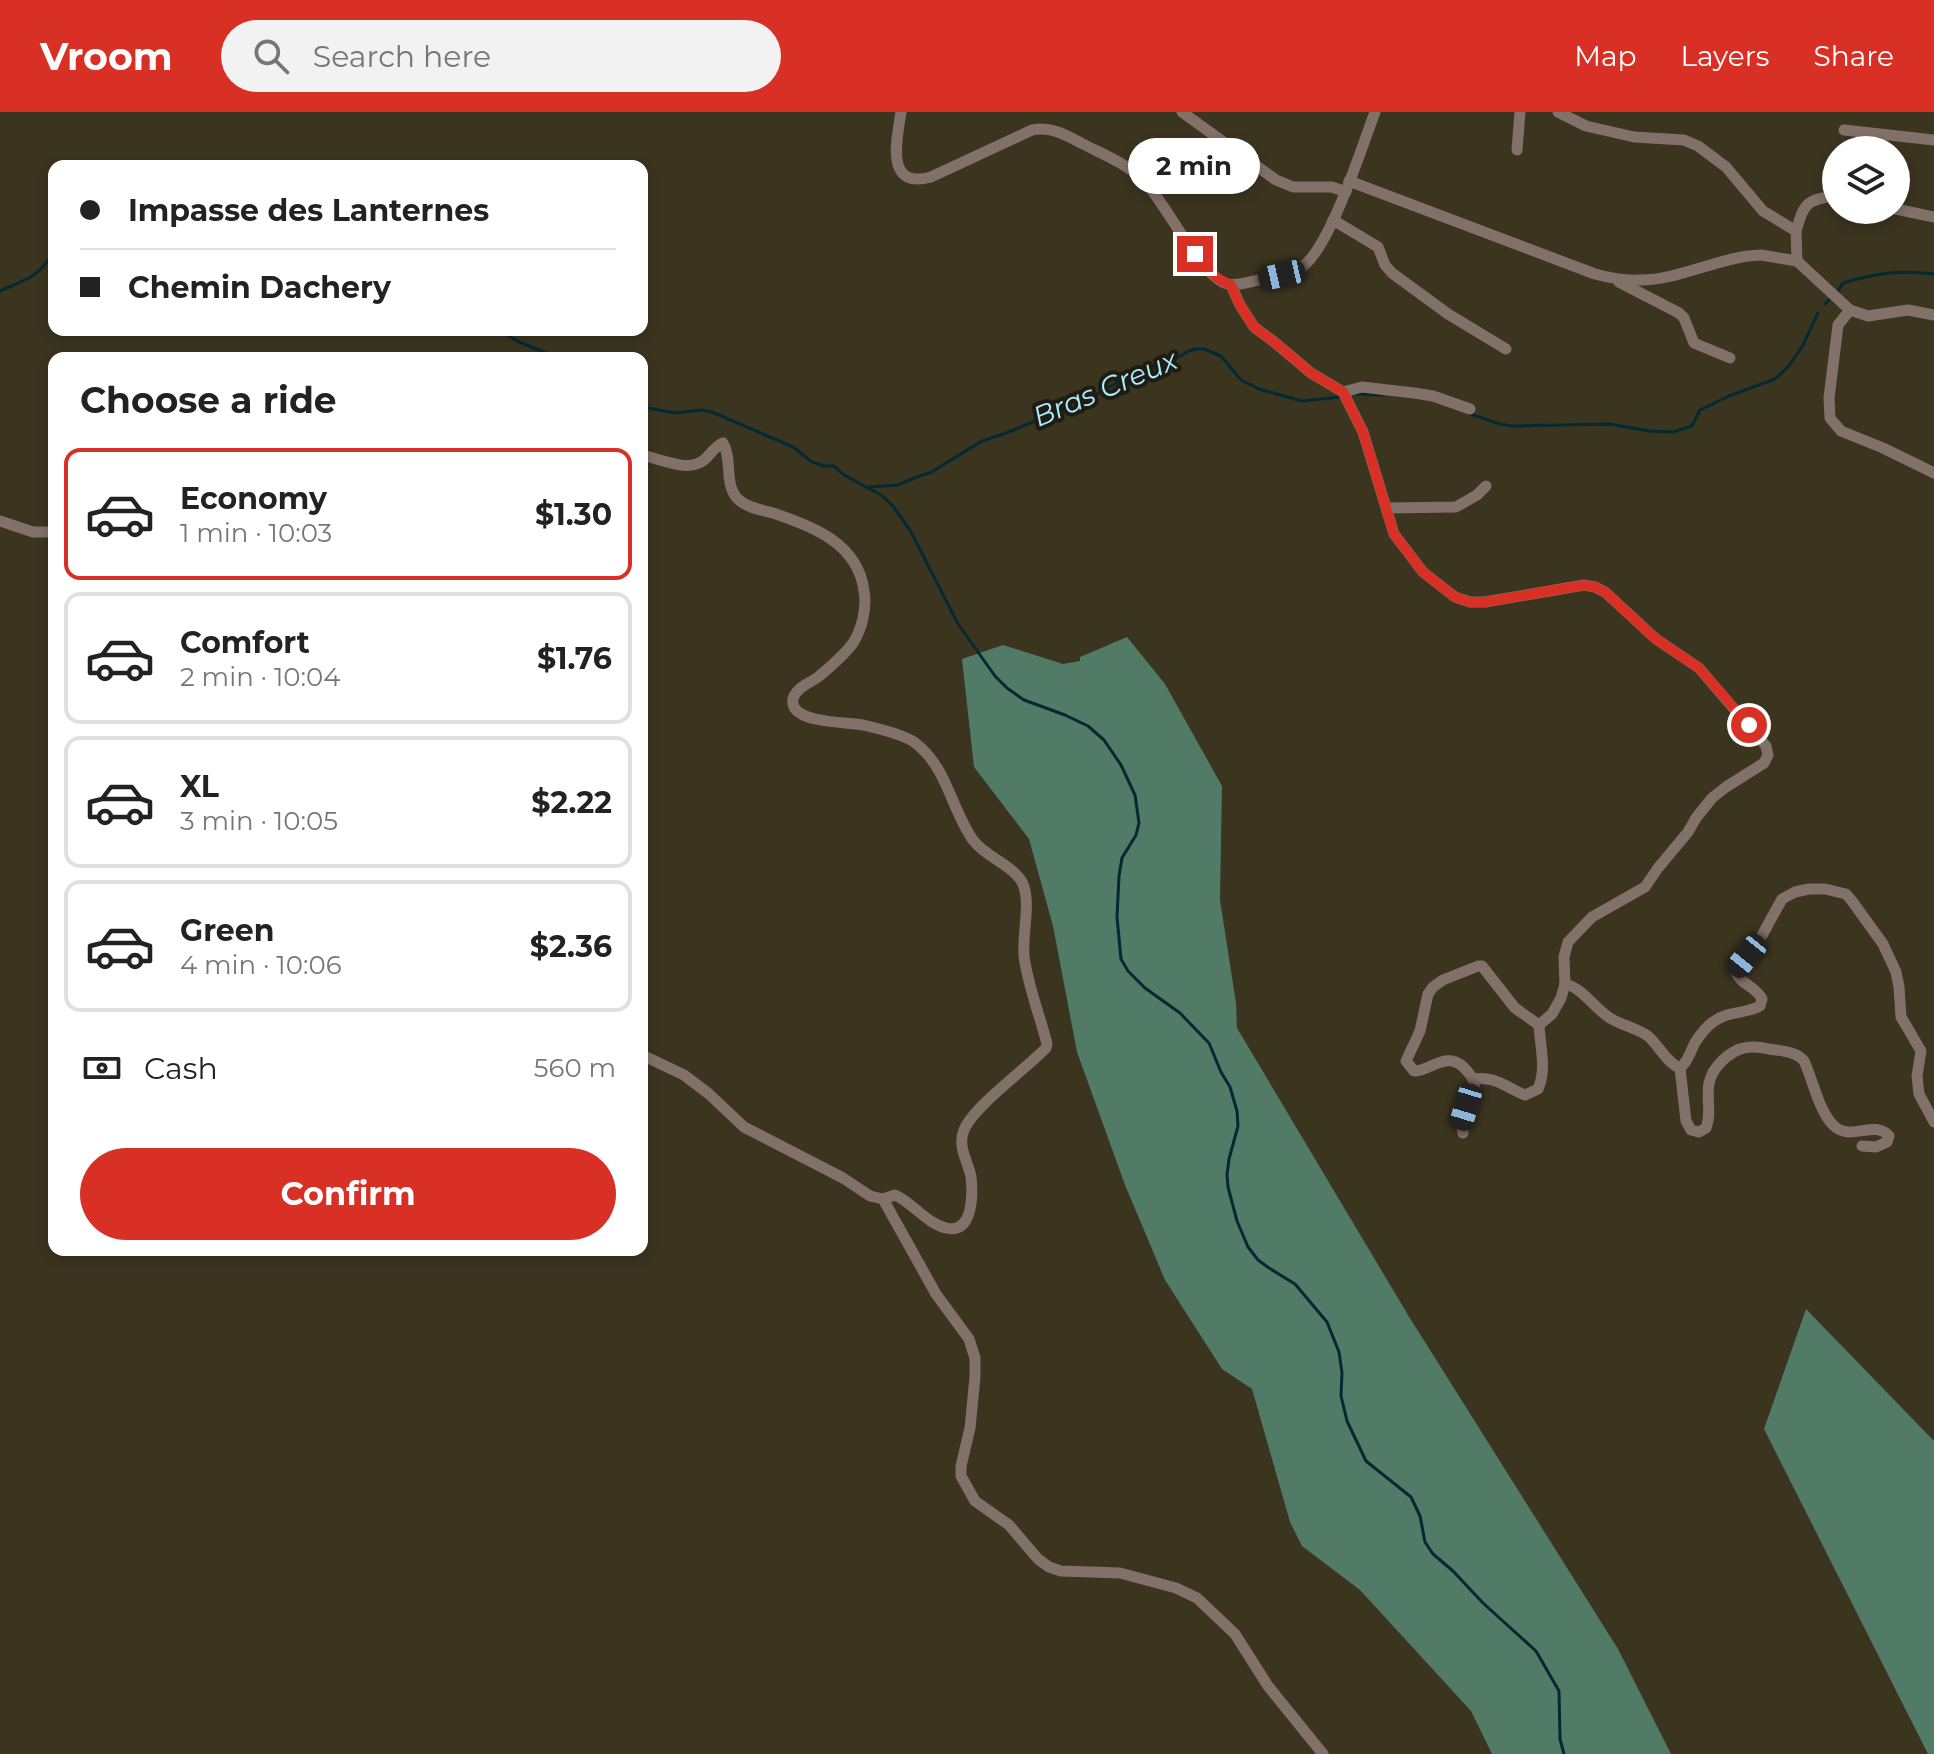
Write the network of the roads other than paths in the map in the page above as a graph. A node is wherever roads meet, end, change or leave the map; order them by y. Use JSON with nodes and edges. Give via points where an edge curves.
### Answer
{"nodes":[{"id":1,"x":901,"y":112,"type":"edge"},
{"id":2,"x":1182,"y":112,"type":"edge"},
{"id":3,"x":1375,"y":112,"type":"edge"},
{"id":4,"x":1520,"y":112,"type":"edge"},
{"id":5,"x":1558,"y":112,"type":"edge"},
{"id":6,"x":1844,"y":130,"type":"dead end"},
{"id":7,"x":1934,"y":140,"type":"edge"},
{"id":8,"x":1517,"y":150,"type":"dead end"},
{"id":9,"x":1347,"y":186,"type":"junction"},
{"id":10,"x":1822,"y":200,"type":"edge"},
{"id":11,"x":1910,"y":212,"type":"edge"},
{"id":12,"x":1934,"y":217,"type":"edge"},
{"id":13,"x":1333,"y":220,"type":"junction"},
{"id":14,"x":1796,"y":231,"type":"junction"},
{"id":15,"x":1797,"y":261,"type":"junction"},
{"id":16,"x":1611,"y":278,"type":"junction"},
{"id":17,"x":1231,"y":285,"type":"junction"},
{"id":18,"x":1850,"y":310,"type":"junction"},
{"id":19,"x":1934,"y":315,"type":"edge"},
{"id":20,"x":1506,"y":349,"type":"dead end"},
{"id":21,"x":1730,"y":358,"type":"dead end"},
{"id":22,"x":1343,"y":392,"type":"junction"},
{"id":23,"x":1470,"y":409,"type":"dead end"},
{"id":24,"x":648,"y":457,"type":"edge"},
{"id":25,"x":1934,"y":473,"type":"edge"},
{"id":26,"x":1486,"y":486,"type":"dead end"},
{"id":27,"x":1387,"y":508,"type":"junction"},
{"id":28,"x":0,"y":521,"type":"edge"},
{"id":29,"x":48,"y":532,"type":"edge"},
{"id":30,"x":1565,"y":984,"type":"junction"},
{"id":31,"x":1539,"y":1025,"type":"junction"},
{"id":32,"x":648,"y":1058,"type":"edge"},
{"id":33,"x":1680,"y":1068,"type":"junction"},
{"id":34,"x":1473,"y":1079,"type":"junction"},
{"id":35,"x":1934,"y":1122,"type":"edge"},
{"id":36,"x":1463,"y":1133,"type":"dead end"},
{"id":37,"x":1862,"y":1146,"type":"dead end"},
{"id":38,"x":883,"y":1199,"type":"junction"},
{"id":39,"x":1323,"y":1754,"type":"edge"}],
"edges":[{"from":1,"to":17,"type":"street","via":[[896,161],[904,174],[916,179],[1045,129],[1130,169],[1153,191],[1213,275]]},
{"from":2,"to":9,"type":"street","via":[[1276,180],[1293,187]]},
{"from":3,"to":9,"type":"street"},
{"from":4,"to":8,"type":"street"},
{"from":5,"to":14,"type":"street","via":[[1586,126],[1698,146],[1726,167],[1763,211]]},
{"from":6,"to":7,"type":"street"},
{"from":9,"to":13,"type":"street"},
{"from":9,"to":16,"type":"street"},
{"from":10,"to":14,"type":"street","via":[[1803,208]]},
{"from":11,"to":12,"type":"street"},
{"from":13,"to":17,"type":"street","via":[[1315,253],[1299,269]]},
{"from":13,"to":20,"type":"street","via":[[1378,247],[1392,273]]},
{"from":14,"to":15,"type":"street"},
{"from":15,"to":16,"type":"street","via":[[1748,256],[1655,279]]},
{"from":15,"to":18,"type":"street"},
{"from":16,"to":21,"type":"street","via":[[1679,313],[1694,343]]},
{"from":17,"to":22,"type":"street","via":[[1254,327]]},
{"from":18,"to":19,"type":"street","via":[[1868,316],[1908,310]]},
{"from":18,"to":25,"type":"street","via":[[1838,325],[1830,418],[1841,431]]},
{"from":22,"to":23,"type":"street","via":[[1362,387],[1414,393]]},
{"from":22,"to":27,"type":"street","via":[[1363,432]]},
{"from":24,"to":38,"type":"street","via":[[689,466],[723,443],[739,500],[820,531],[844,548],[861,577],[864,613],[851,646],[794,696],[795,709],[811,718],[863,725],[914,741],[934,762],[980,850],[1021,880],[1024,955],[1046,1048],[964,1127],[962,1152],[971,1194],[964,1224],[947,1228],[895,1195]]},
{"from":26,"to":27,"type":"street","via":[[1456,507]]},
{"from":27,"to":30,"type":"street","via":[[1397,539],[1423,572],[1455,597],[1485,602],[1584,585],[1605,592],[1656,639],[1699,668],[1768,750],[1767,759],[1712,798],[1645,887],[1592,917],[1568,942]]},
{"from":28,"to":29,"type":"street"},
{"from":30,"to":31,"type":"street","via":[[1558,1005]]},
{"from":30,"to":33,"type":"street","via":[[1609,1017],[1646,1035]]},
{"from":31,"to":34,"type":"street","via":[[1542,1072],[1535,1092],[1525,1095],[1497,1080]]},
{"from":31,"to":34,"type":"street","via":[[1515,1008],[1482,966],[1433,987],[1406,1061],[1414,1071],[1453,1061]]},
{"from":32,"to":38,"type":"street","via":[[684,1075],[744,1127]]},
{"from":33,"to":35,"type":"street","via":[[1711,1023],[1762,1003],[1760,994],[1735,970],[1759,941],[1782,899],[1809,889],[1839,891],[1883,944],[1896,972],[1901,1017],[1921,1051],[1919,1094]]},
{"from":33,"to":37,"type":"street","via":[[1686,1121],[1699,1132],[1709,1121],[1709,1082],[1727,1057],[1744,1047],[1799,1055],[1834,1126],[1859,1133],[1877,1128],[1889,1136],[1876,1147]]},
{"from":34,"to":36,"type":"street"},
{"from":38,"to":39,"type":"street","via":[[936,1294],[969,1339],[975,1358],[970,1428],[961,1466],[975,1501],[1009,1525],[1049,1567],[1120,1573],[1197,1598],[1235,1634],[1268,1686]]}]}
